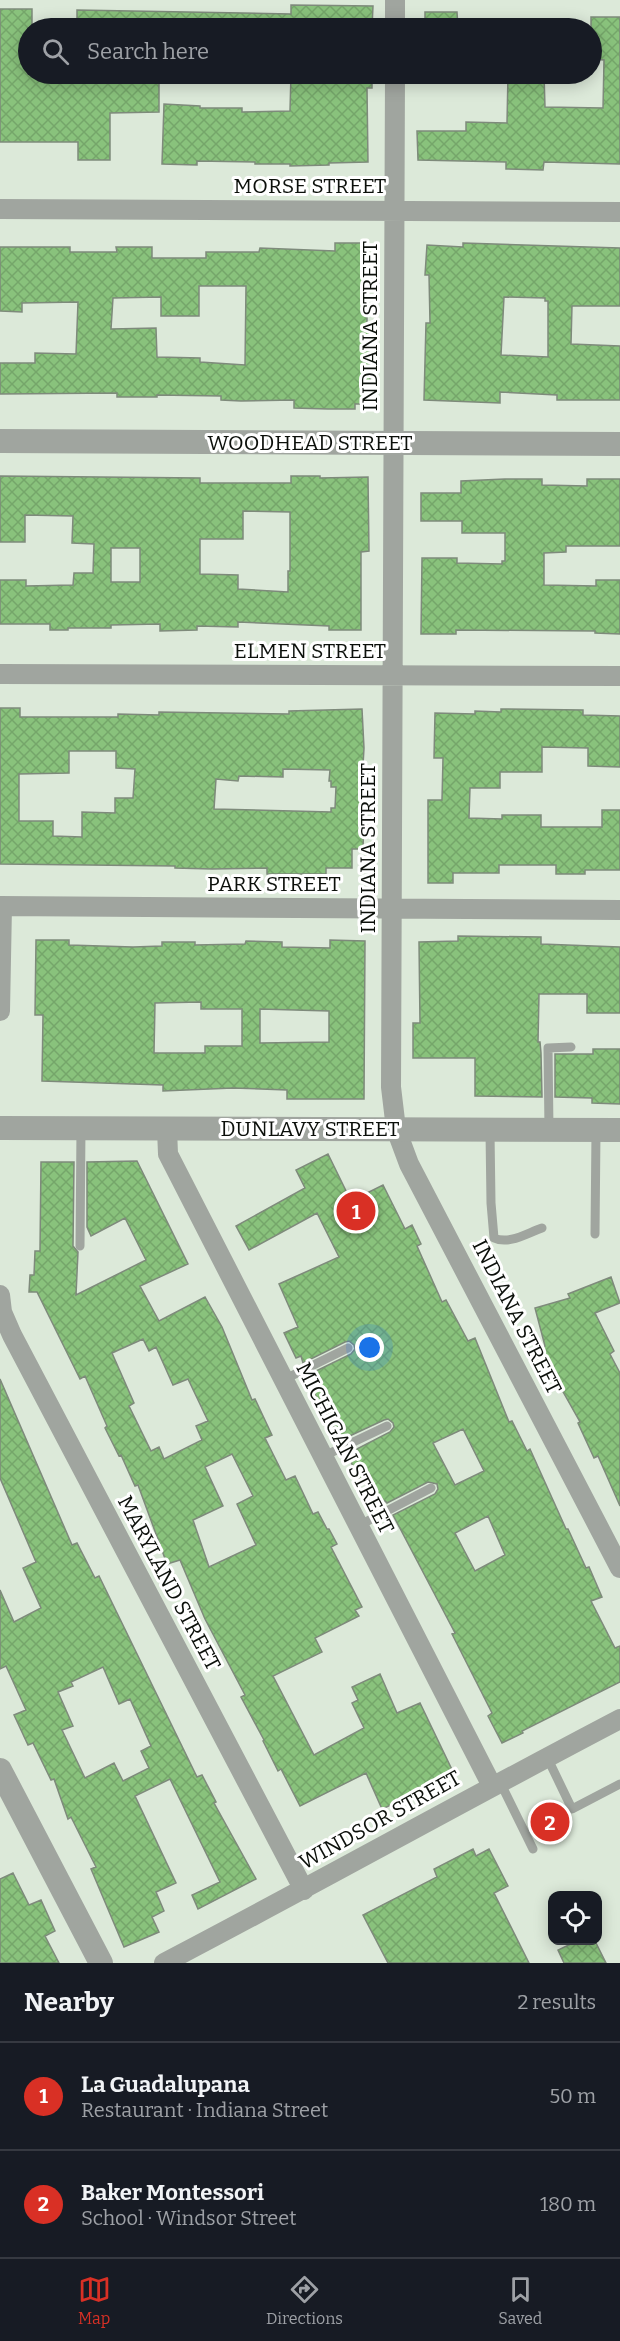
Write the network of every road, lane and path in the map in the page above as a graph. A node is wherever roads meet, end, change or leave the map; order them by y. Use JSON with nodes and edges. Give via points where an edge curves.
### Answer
{"nodes":[{"id":1,"x":395,"y":0,"type":"edge"},
{"id":2,"x":395,"y":18,"type":"edge"},
{"id":3,"x":395,"y":84,"type":"edge"},
{"id":4,"x":0,"y":209,"type":"edge"},
{"id":5,"x":394,"y":211,"type":"junction"},
{"id":6,"x":620,"y":212,"type":"edge"},
{"id":7,"x":0,"y":441,"type":"edge"},
{"id":8,"x":393,"y":443,"type":"junction"},
{"id":9,"x":620,"y":444,"type":"edge"},
{"id":10,"x":0,"y":674,"type":"edge"},
{"id":11,"x":393,"y":675,"type":"junction"},
{"id":12,"x":620,"y":676,"type":"edge"},
{"id":13,"x":1,"y":906,"type":"edge"},
{"id":14,"x":392,"y":909,"type":"junction"},
{"id":15,"x":620,"y":910,"type":"edge"},
{"id":16,"x":0,"y":1011,"type":"edge"},
{"id":17,"x":571,"y":1047,"type":"dead end"},
{"id":18,"x":0,"y":1128,"type":"edge"},
{"id":19,"x":81,"y":1128,"type":"junction"},
{"id":20,"x":167,"y":1129,"type":"junction"},
{"id":21,"x":396,"y":1129,"type":"junction"},
{"id":22,"x":490,"y":1129,"type":"junction"},
{"id":23,"x":549,"y":1130,"type":"junction"},
{"id":24,"x":608,"y":1130,"type":"edge"},
{"id":25,"x":542,"y":1228,"type":"dead end"},
{"id":26,"x":596,"y":1234,"type":"dead end"},
{"id":27,"x":80,"y":1246,"type":"dead end"},
{"id":28,"x":0,"y":1295,"type":"edge"},
{"id":29,"x":348,"y":1348,"type":"dead end"},
{"id":30,"x":283,"y":1380,"type":"junction"},
{"id":31,"x":387,"y":1426,"type":"dead end"},
{"id":32,"x":322,"y":1457,"type":"junction"},
{"id":33,"x":431,"y":1488,"type":"dead end"},
{"id":34,"x":358,"y":1526,"type":"junction"},
{"id":35,"x":620,"y":1568,"type":"edge"},
{"id":36,"x":620,"y":1719,"type":"edge"},
{"id":37,"x":547,"y":1757,"type":"junction"},
{"id":38,"x":0,"y":1770,"type":"edge"},
{"id":39,"x":496,"y":1784,"type":"junction"},
{"id":40,"x":620,"y":1784,"type":"edge"},
{"id":41,"x":533,"y":1849,"type":"dead end"},
{"id":42,"x":304,"y":1890,"type":"junction"},
{"id":43,"x":101,"y":1963,"type":"edge"},
{"id":44,"x":164,"y":1963,"type":"edge"}],
"edges":[{"from":1,"to":2,"type":"street"},
{"from":3,"to":5,"type":"street","name":"INDIANA STREET"},
{"from":4,"to":5,"type":"street","name":"MORSE STREET"},
{"from":5,"to":6,"type":"street","name":"MORSE STREET"},
{"from":5,"to":8,"type":"street","name":"INDIANA STREET"},
{"from":7,"to":8,"type":"street","name":"WOODHEAD STREET"},
{"from":8,"to":9,"type":"street","name":"WOODHEAD STREET"},
{"from":8,"to":11,"type":"street","name":"INDIANA STREET"},
{"from":10,"to":11,"type":"street","name":"ELMEN STREET"},
{"from":11,"to":12,"type":"street","name":"ELMEN STREET"},
{"from":11,"to":14,"type":"street","name":"INDIANA STREET"},
{"from":13,"to":14,"type":"street","name":"PARK STREET"},
{"from":13,"to":16,"type":"street"},
{"from":14,"to":15,"type":"street","name":"PARK STREET"},
{"from":14,"to":21,"type":"street","name":"INDIANA STREET","via":[[391,1087]]},
{"from":17,"to":23,"type":"lane","via":[[548,1048]]},
{"from":18,"to":19,"type":"street","name":"DUNLAVY STREET"},
{"from":19,"to":20,"type":"street","name":"DUNLAVY STREET"},
{"from":19,"to":27,"type":"lane"},
{"from":20,"to":21,"type":"street","name":"DUNLAVY STREET"},
{"from":20,"to":30,"type":"street","name":"MICHIGAN STREET","via":[[168,1154]]},
{"from":21,"to":22,"type":"street","name":"DUNLAVY STREET"},
{"from":21,"to":35,"type":"street","name":"INDIANA STREET","via":[[409,1164]]},
{"from":22,"to":23,"type":"street","name":"DUNLAVY STREET"},
{"from":22,"to":25,"type":"lane","via":[[494,1238],[508,1240]]},
{"from":23,"to":24,"type":"street","name":"DUNLAVY STREET"},
{"from":24,"to":26,"type":"lane"},
{"from":28,"to":42,"type":"street","name":"MARYLAND STREET","via":[[12,1335]]},
{"from":29,"to":30,"type":"lane"},
{"from":30,"to":32,"type":"street","name":"MICHIGAN STREET"},
{"from":31,"to":32,"type":"lane"},
{"from":32,"to":34,"type":"street","name":"MICHIGAN STREET"},
{"from":33,"to":34,"type":"lane"},
{"from":34,"to":39,"type":"street","name":"MICHIGAN STREET"},
{"from":36,"to":37,"type":"street","name":"WINDSOR STREET"},
{"from":37,"to":39,"type":"street","name":"WINDSOR STREET"},
{"from":37,"to":40,"type":"lane","via":[[572,1809]]},
{"from":38,"to":43,"type":"street"},
{"from":39,"to":41,"type":"lane"},
{"from":39,"to":42,"type":"street","name":"WINDSOR STREET"},
{"from":42,"to":44,"type":"street","name":"WINDSOR STREET"}]}
